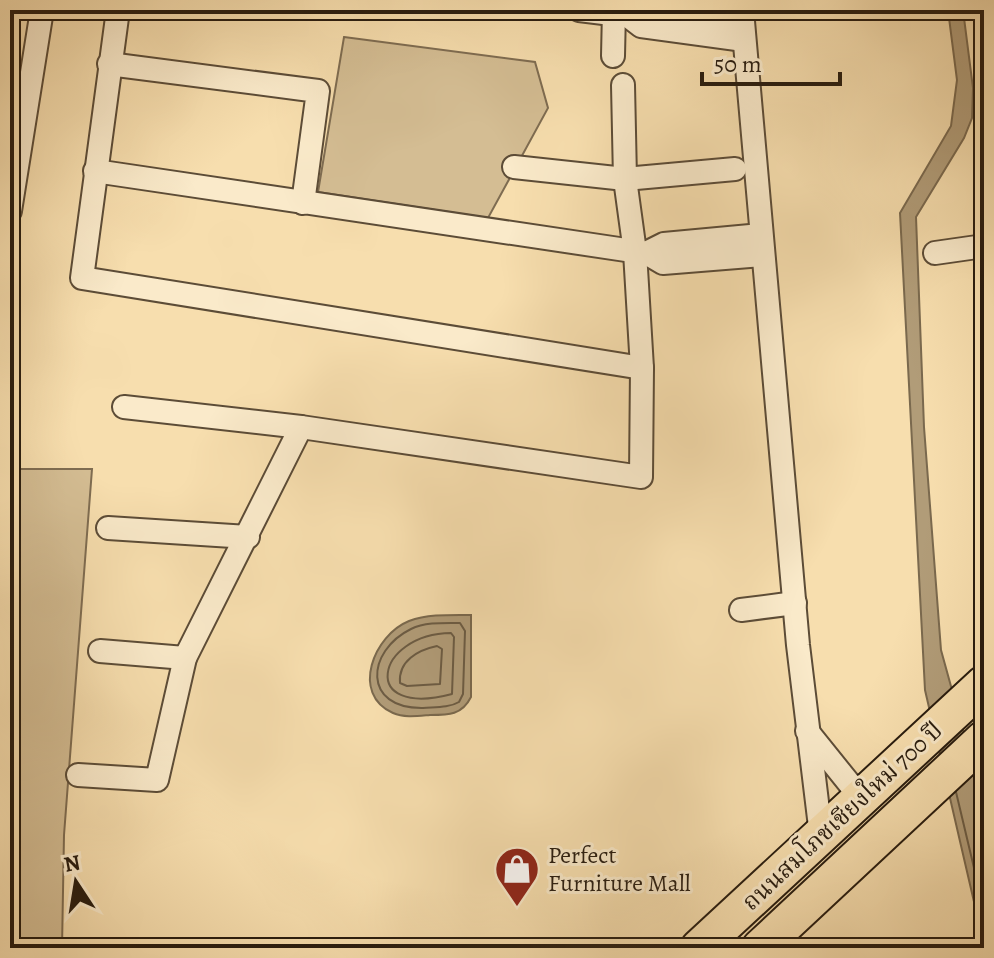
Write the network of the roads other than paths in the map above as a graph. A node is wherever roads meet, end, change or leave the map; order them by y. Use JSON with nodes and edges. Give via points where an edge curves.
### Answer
{"nodes":[{"id":1,"x":42,"y":10,"type":"edge"},
{"id":2,"x":118,"y":10,"type":"edge"},
{"id":3,"x":579,"y":10,"type":"edge"},
{"id":4,"x":628,"y":12,"type":"edge"},
{"id":5,"x":743,"y":23,"type":"edge"},
{"id":6,"x":613,"y":56,"type":"dead end"},
{"id":7,"x":109,"y":64,"type":"junction"},
{"id":8,"x":623,"y":85,"type":"dead end"},
{"id":9,"x":19,"y":97,"type":"edge"},
{"id":10,"x":514,"y":167,"type":"dead end"},
{"id":11,"x":735,"y":169,"type":"dead end"},
{"id":12,"x":95,"y":171,"type":"junction"},
{"id":13,"x":625,"y":179,"type":"junction"},
{"id":14,"x":303,"y":203,"type":"junction"},
{"id":15,"x":10,"y":208,"type":"edge"},
{"id":16,"x":761,"y":245,"type":"junction"},
{"id":17,"x":984,"y":246,"type":"edge"},
{"id":18,"x":640,"y":253,"type":"junction"},
{"id":19,"x":935,"y":253,"type":"dead end"},
{"id":20,"x":642,"y":368,"type":"junction"},
{"id":21,"x":124,"y":407,"type":"dead end"},
{"id":22,"x":301,"y":427,"type":"junction"},
{"id":23,"x":108,"y":528,"type":"dead end"},
{"id":24,"x":248,"y":537,"type":"junction"},
{"id":25,"x":795,"y":603,"type":"junction"},
{"id":26,"x":741,"y":610,"type":"dead end"},
{"id":27,"x":100,"y":651,"type":"dead end"},
{"id":28,"x":185,"y":658,"type":"junction"},
{"id":29,"x":980,"y":687,"type":"edge"},
{"id":30,"x":807,"y":730,"type":"junction"},
{"id":31,"x":984,"y":739,"type":"edge"},
{"id":32,"x":78,"y":775,"type":"dead end"},
{"id":33,"x":861,"y":798,"type":"junction"},
{"id":34,"x":821,"y":835,"type":"junction"},
{"id":35,"x":699,"y":948,"type":"edge"},
{"id":36,"x":760,"y":948,"type":"edge"}],
"edges":[{"from":1,"to":9,"type":"street"},
{"from":2,"to":7,"type":"street"},
{"from":3,"to":4,"type":"street"},
{"from":4,"to":5,"type":"street","via":[[641,26]]},
{"from":4,"to":6,"type":"street"},
{"from":5,"to":16,"type":"street"},
{"from":7,"to":12,"type":"street"},
{"from":7,"to":14,"type":"street","via":[[318,91]]},
{"from":8,"to":13,"type":"street"},
{"from":9,"to":15,"type":"street"},
{"from":10,"to":13,"type":"street"},
{"from":11,"to":13,"type":"street"},
{"from":12,"to":14,"type":"street"},
{"from":12,"to":20,"type":"street","via":[[82,278]]},
{"from":13,"to":18,"type":"street"},
{"from":14,"to":18,"type":"street"},
{"from":16,"to":18,"type":"street","via":[[664,244]]},
{"from":16,"to":25,"type":"street"},
{"from":17,"to":19,"type":"street"},
{"from":18,"to":20,"type":"street"},
{"from":20,"to":22,"type":"street","via":[[644,473],[636,479]]},
{"from":21,"to":22,"type":"street"},
{"from":22,"to":24,"type":"street"},
{"from":23,"to":24,"type":"street"},
{"from":24,"to":28,"type":"street"},
{"from":25,"to":26,"type":"street"},
{"from":25,"to":30,"type":"street"},
{"from":27,"to":28,"type":"street"},
{"from":28,"to":32,"type":"street","via":[[157,780]]},
{"from":29,"to":33,"type":"main road","name":"ถนนสมโภชเชียงใหม่ 700 ปี"},
{"from":30,"to":33,"type":"street"},
{"from":30,"to":34,"type":"street"},
{"from":31,"to":36,"type":"main road","name":"ถนนสมโภชเชียงใหม่ 700 ปี"},
{"from":33,"to":34,"type":"main road","name":"ถนนสมโภชเชียงใหม่ 700 ปี"},
{"from":34,"to":35,"type":"main road","name":"ถนนสมโภชเชียงใหม่ 700 ปี"}]}
